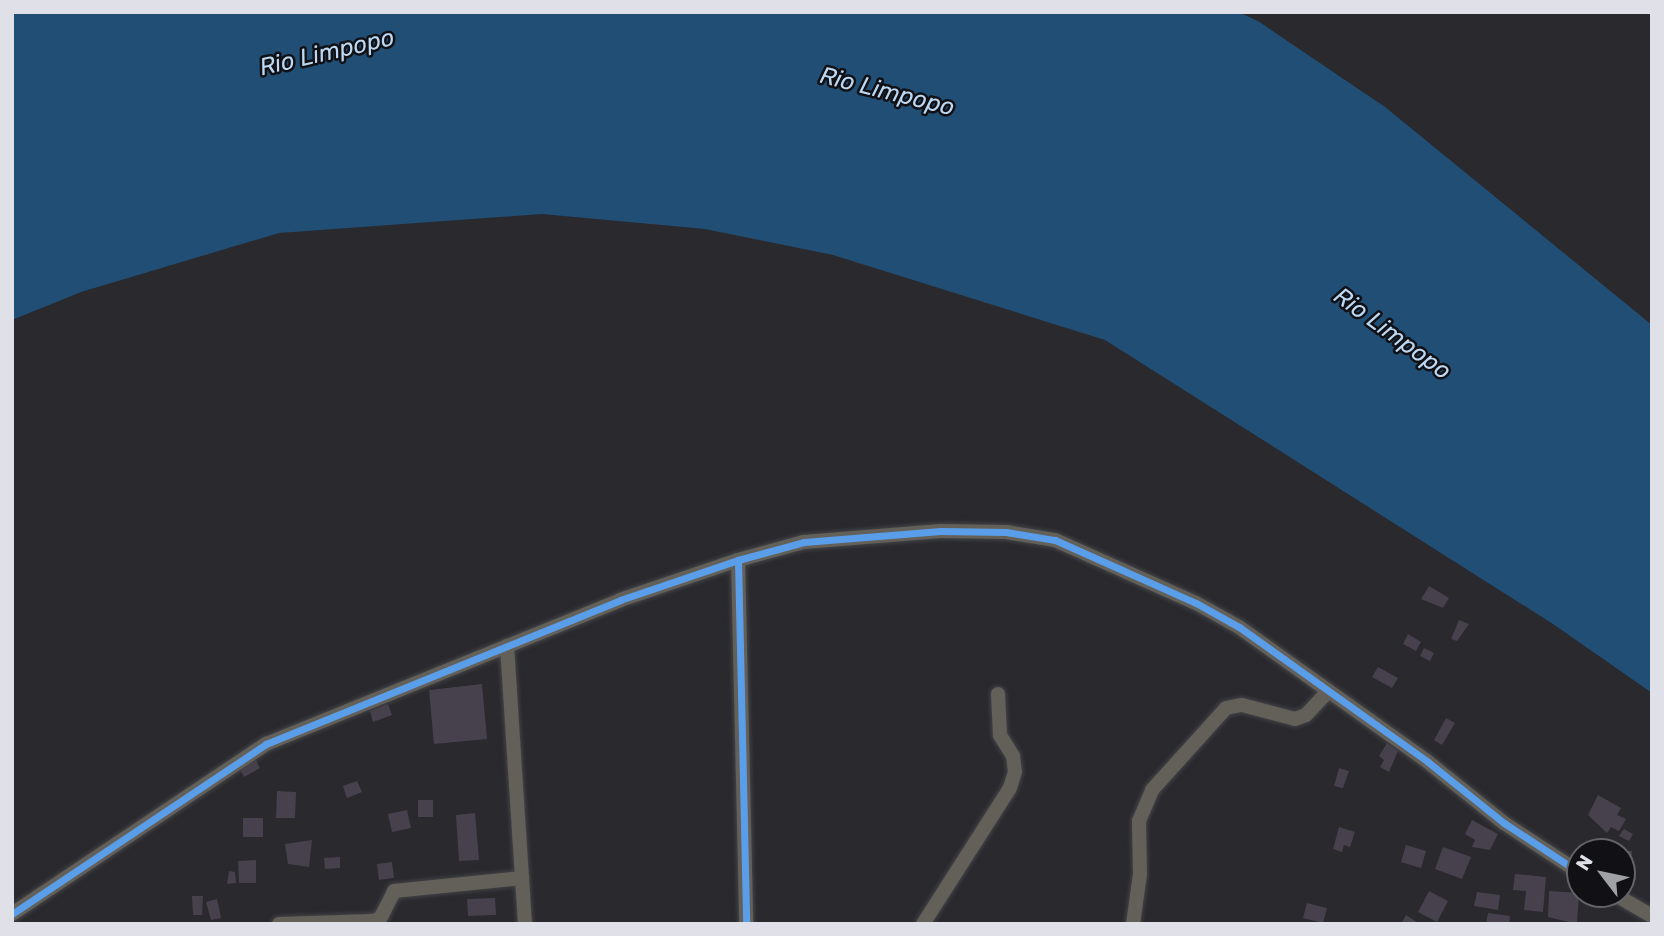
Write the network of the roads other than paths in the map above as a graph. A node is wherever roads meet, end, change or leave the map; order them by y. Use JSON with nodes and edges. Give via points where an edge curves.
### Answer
{"nodes":[{"id":1,"x":738,"y":559,"type":"junction"},
{"id":2,"x":507,"y":646,"type":"junction"},
{"id":3,"x":1328,"y":691,"type":"junction"},
{"id":4,"x":998,"y":694,"type":"dead end"},
{"id":5,"x":1566,"y":864,"type":"edge"},
{"id":6,"x":522,"y":878,"type":"junction"},
{"id":7,"x":1636,"y":907,"type":"edge"},
{"id":8,"x":12,"y":914,"type":"edge"},
{"id":9,"x":1652,"y":916,"type":"edge"},
{"id":10,"x":279,"y":924,"type":"edge"},
{"id":11,"x":525,"y":924,"type":"edge"},
{"id":12,"x":746,"y":924,"type":"edge"},
{"id":13,"x":923,"y":924,"type":"edge"},
{"id":14,"x":1133,"y":924,"type":"edge"}],
"edges":[{"from":1,"to":2,"type":"street"},
{"from":1,"to":3,"type":"street","via":[[804,542],[941,531],[1055,540],[1196,603]]},
{"from":1,"to":12,"type":"street"},
{"from":2,"to":6,"type":"street"},
{"from":2,"to":8,"type":"street","via":[[256,749]]},
{"from":3,"to":5,"type":"street"},
{"from":3,"to":14,"type":"street","via":[[1307,715],[1295,719],[1242,705],[1226,708],[1152,790],[1139,821],[1140,874]]},
{"from":4,"to":13,"type":"street","via":[[1000,735],[1013,756],[1010,788]]},
{"from":6,"to":10,"type":"street","via":[[401,888],[388,897],[380,919],[372,921]]},
{"from":6,"to":11,"type":"street"},
{"from":7,"to":9,"type":"street"}]}
